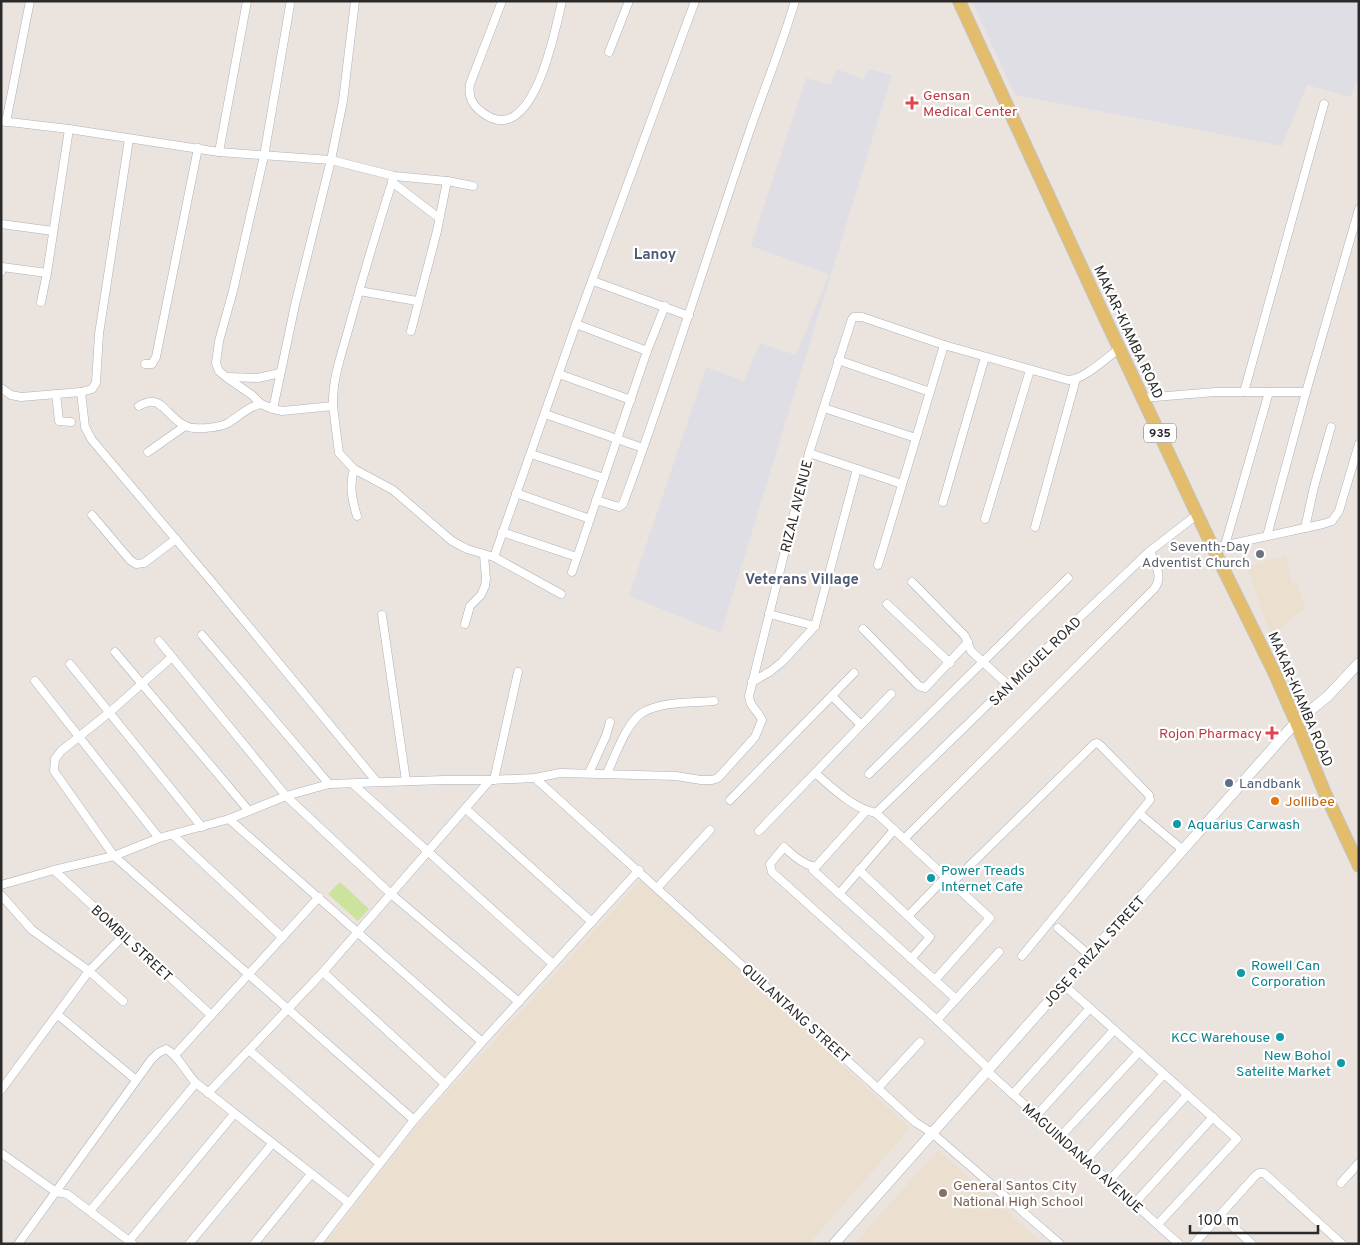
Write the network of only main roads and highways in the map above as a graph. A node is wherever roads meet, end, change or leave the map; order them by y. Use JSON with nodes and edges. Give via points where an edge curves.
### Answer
{"nodes":[{"id":1,"x":959,"y":1,"type":"edge"},
{"id":2,"x":1359,"y":866,"type":"edge"}],
"edges":[{"from":1,"to":2,"type":"main road","name":"MAKAR-KIAMBA ROAD","number":"935","via":[[1198,514],[1219,546]]}]}
